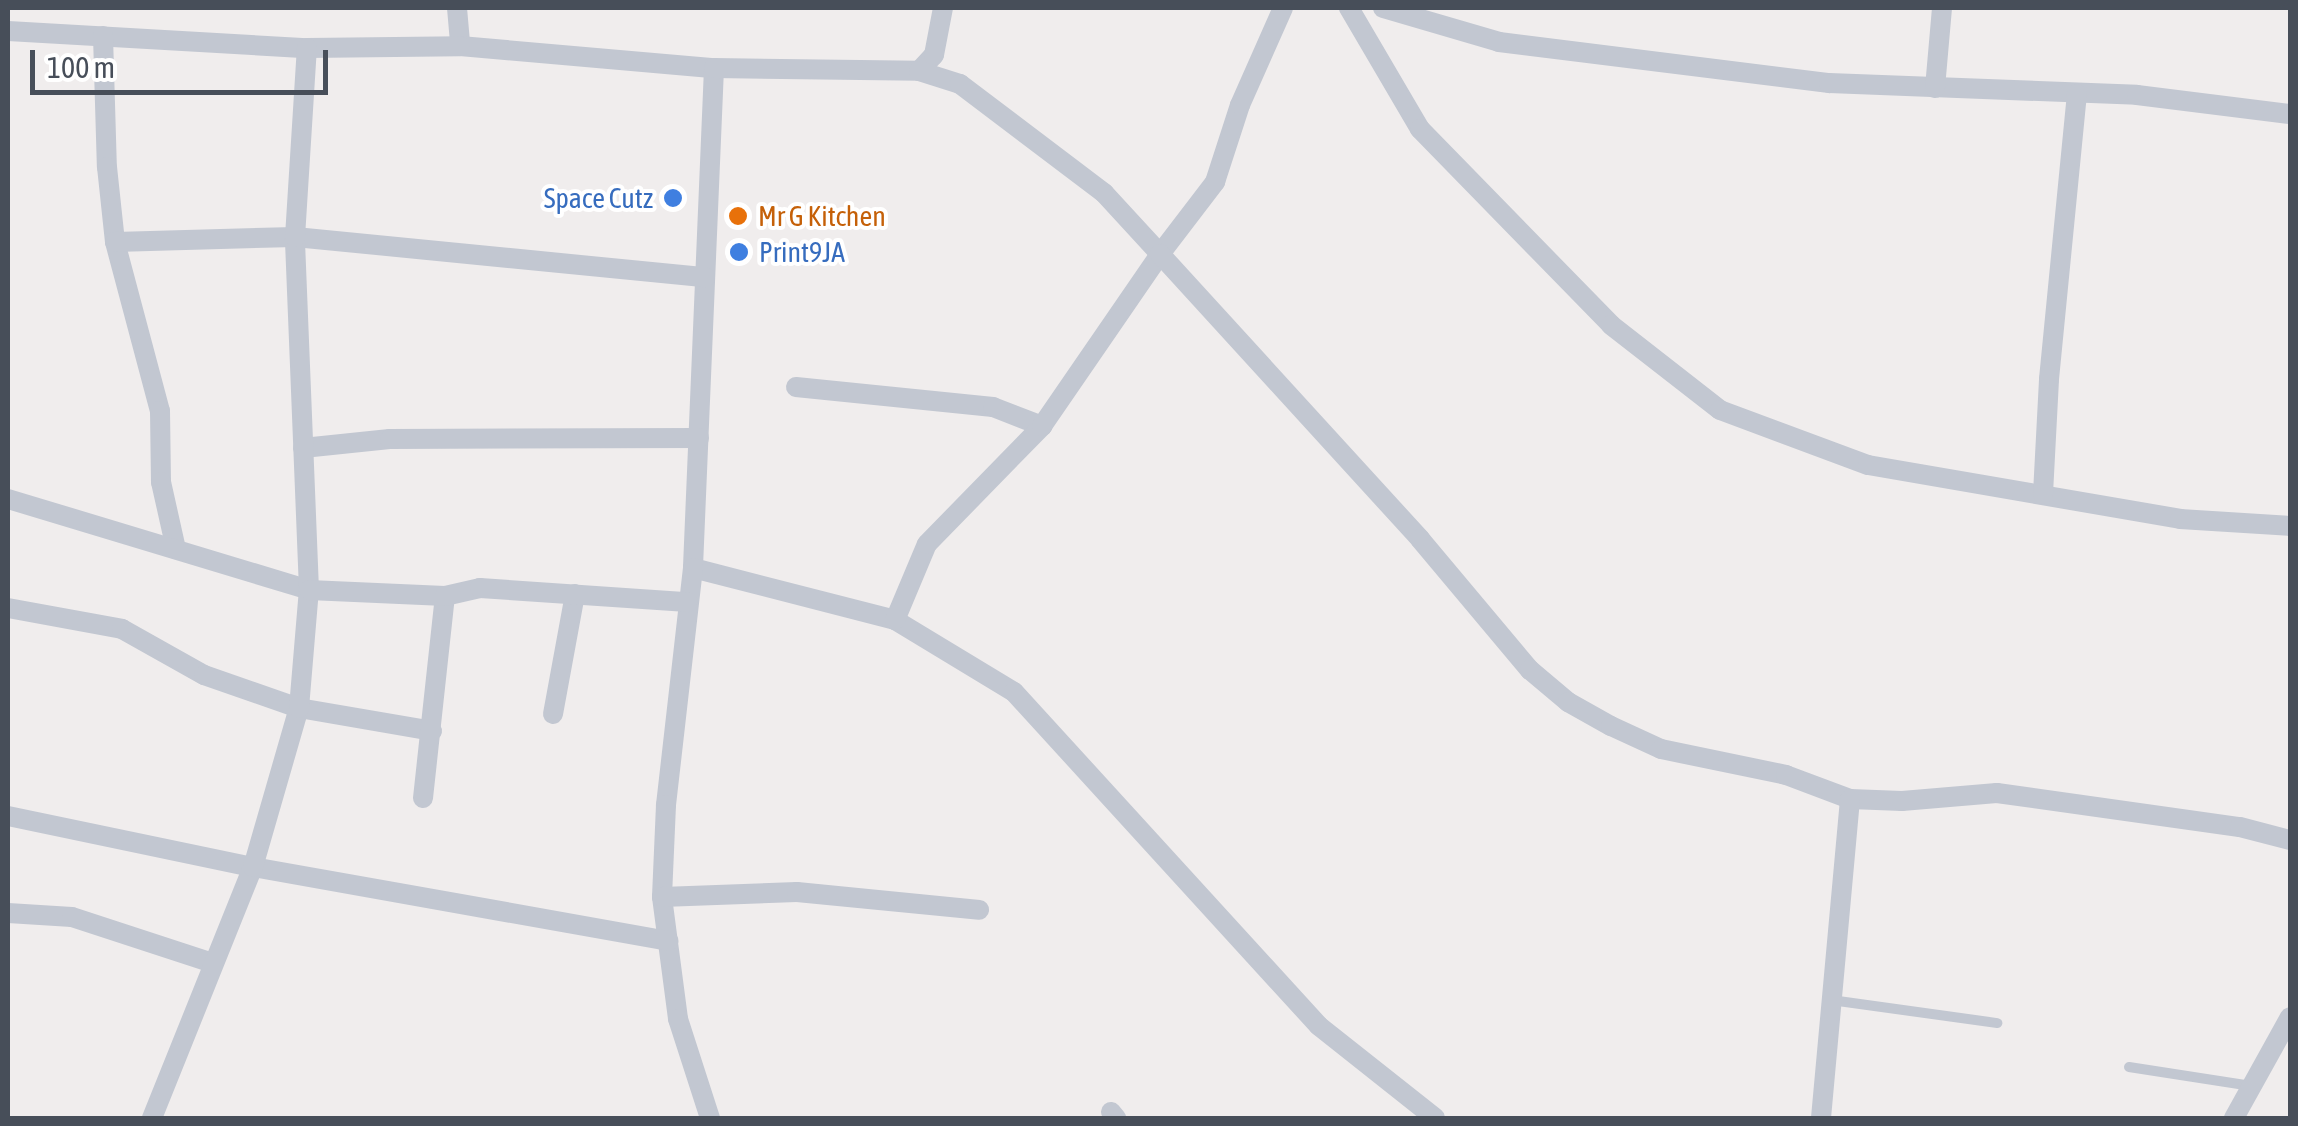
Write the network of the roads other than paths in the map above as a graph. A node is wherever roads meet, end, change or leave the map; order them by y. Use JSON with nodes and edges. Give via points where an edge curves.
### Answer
{"nodes":[{"id":1,"x":457,"y":8,"type":"edge"},
{"id":2,"x":943,"y":8,"type":"edge"},
{"id":3,"x":1283,"y":8,"type":"edge"},
{"id":4,"x":1350,"y":8,"type":"edge"},
{"id":5,"x":1383,"y":8,"type":"edge"},
{"id":6,"x":1942,"y":8,"type":"edge"},
{"id":7,"x":8,"y":30,"type":"edge"},
{"id":8,"x":103,"y":36,"type":"junction"},
{"id":9,"x":460,"y":46,"type":"junction"},
{"id":10,"x":306,"y":48,"type":"junction"},
{"id":11,"x":714,"y":68,"type":"junction"},
{"id":12,"x":919,"y":71,"type":"junction"},
{"id":13,"x":1935,"y":88,"type":"junction"},
{"id":14,"x":2077,"y":94,"type":"junction"},
{"id":15,"x":2290,"y":114,"type":"edge"},
{"id":16,"x":296,"y":237,"type":"junction"},
{"id":17,"x":115,"y":242,"type":"junction"},
{"id":18,"x":1160,"y":254,"type":"junction"},
{"id":19,"x":705,"y":277,"type":"junction"},
{"id":20,"x":796,"y":387,"type":"dead end"},
{"id":21,"x":1042,"y":426,"type":"junction"},
{"id":22,"x":699,"y":438,"type":"junction"},
{"id":23,"x":304,"y":448,"type":"junction"},
{"id":24,"x":2043,"y":494,"type":"junction"},
{"id":25,"x":8,"y":499,"type":"edge"},
{"id":26,"x":2290,"y":526,"type":"edge"},
{"id":27,"x":176,"y":549,"type":"junction"},
{"id":28,"x":693,"y":568,"type":"junction"},
{"id":29,"x":309,"y":590,"type":"junction"},
{"id":30,"x":575,"y":594,"type":"junction"},
{"id":31,"x":444,"y":596,"type":"junction"},
{"id":32,"x":688,"y":602,"type":"junction"},
{"id":33,"x":8,"y":608,"type":"edge"},
{"id":34,"x":895,"y":620,"type":"junction"},
{"id":35,"x":299,"y":708,"type":"junction"},
{"id":36,"x":553,"y":714,"type":"dead end"},
{"id":37,"x":432,"y":731,"type":"junction"},
{"id":38,"x":423,"y":798,"type":"dead end"},
{"id":39,"x":1850,"y":799,"type":"junction"},
{"id":40,"x":8,"y":816,"type":"edge"},
{"id":41,"x":2290,"y":840,"type":"edge"},
{"id":42,"x":252,"y":867,"type":"junction"},
{"id":43,"x":662,"y":897,"type":"junction"},
{"id":44,"x":979,"y":910,"type":"dead end"},
{"id":45,"x":8,"y":914,"type":"edge"},
{"id":46,"x":668,"y":941,"type":"junction"},
{"id":47,"x":213,"y":963,"type":"junction"},
{"id":48,"x":1831,"y":1000,"type":"junction"},
{"id":49,"x":2290,"y":1016,"type":"edge"},
{"id":50,"x":1997,"y":1023,"type":"dead end"},
{"id":51,"x":2129,"y":1067,"type":"dead end"},
{"id":52,"x":2253,"y":1086,"type":"junction"},
{"id":53,"x":152,"y":1118,"type":"edge"},
{"id":54,"x":710,"y":1118,"type":"edge"},
{"id":55,"x":1435,"y":1118,"type":"edge"},
{"id":56,"x":1821,"y":1118,"type":"edge"},
{"id":57,"x":2234,"y":1118,"type":"edge"}],
"edges":[{"from":1,"to":9,"type":"street"},
{"from":2,"to":12,"type":"street","via":[[934,55]]},
{"from":3,"to":18,"type":"street","via":[[1215,182]]},
{"from":4,"to":24,"type":"street","via":[[1420,129],[1611,325],[1720,410],[1868,465]]},
{"from":5,"to":13,"type":"street","via":[[1499,42],[1829,83]]},
{"from":6,"to":13,"type":"street"},
{"from":7,"to":8,"type":"street"},
{"from":8,"to":10,"type":"street"},
{"from":8,"to":17,"type":"street"},
{"from":9,"to":10,"type":"street"},
{"from":9,"to":11,"type":"street"},
{"from":10,"to":16,"type":"street"},
{"from":11,"to":12,"type":"street"},
{"from":11,"to":19,"type":"street"},
{"from":12,"to":18,"type":"street","via":[[960,84],[1104,193]]},
{"from":13,"to":14,"type":"street"},
{"from":14,"to":15,"type":"street"},
{"from":14,"to":24,"type":"street"},
{"from":16,"to":17,"type":"street"},
{"from":16,"to":19,"type":"street"},
{"from":16,"to":23,"type":"street"},
{"from":17,"to":27,"type":"street","via":[[160,410],[161,482]]},
{"from":18,"to":21,"type":"street"},
{"from":18,"to":39,"type":"street","via":[[1530,670],[1568,702],[1660,749],[1786,774]]},
{"from":19,"to":22,"type":"street"},
{"from":20,"to":21,"type":"street","via":[[993,406]]},
{"from":21,"to":34,"type":"street","via":[[927,544]]},
{"from":22,"to":23,"type":"street","via":[[390,439]]},
{"from":22,"to":28,"type":"street"},
{"from":23,"to":29,"type":"street"},
{"from":24,"to":26,"type":"street","via":[[2180,519]]},
{"from":25,"to":27,"type":"street"},
{"from":27,"to":29,"type":"street"},
{"from":28,"to":32,"type":"street"},
{"from":28,"to":34,"type":"street"},
{"from":29,"to":31,"type":"street"},
{"from":29,"to":35,"type":"street"},
{"from":30,"to":31,"type":"street","via":[[480,588]]},
{"from":30,"to":32,"type":"street"},
{"from":30,"to":36,"type":"street"},
{"from":31,"to":37,"type":"street"},
{"from":32,"to":43,"type":"street"},
{"from":33,"to":35,"type":"street","via":[[122,629],[204,675]]},
{"from":34,"to":55,"type":"street","via":[[1014,692],[1319,1026]]},
{"from":35,"to":37,"type":"street"},
{"from":35,"to":42,"type":"street"},
{"from":37,"to":38,"type":"street"},
{"from":39,"to":41,"type":"street","via":[[1997,794]]},
{"from":39,"to":48,"type":"street"},
{"from":40,"to":42,"type":"street"},
{"from":42,"to":46,"type":"street"},
{"from":42,"to":47,"type":"street"},
{"from":43,"to":44,"type":"street","via":[[796,892]]},
{"from":43,"to":46,"type":"street"},
{"from":45,"to":47,"type":"street","via":[[72,917]]},
{"from":46,"to":54,"type":"street","via":[[678,1020]]},
{"from":47,"to":53,"type":"street"},
{"from":48,"to":50,"type":"lane"},
{"from":48,"to":56,"type":"street"},
{"from":49,"to":52,"type":"street"},
{"from":51,"to":52,"type":"lane"},
{"from":52,"to":57,"type":"street"}]}
